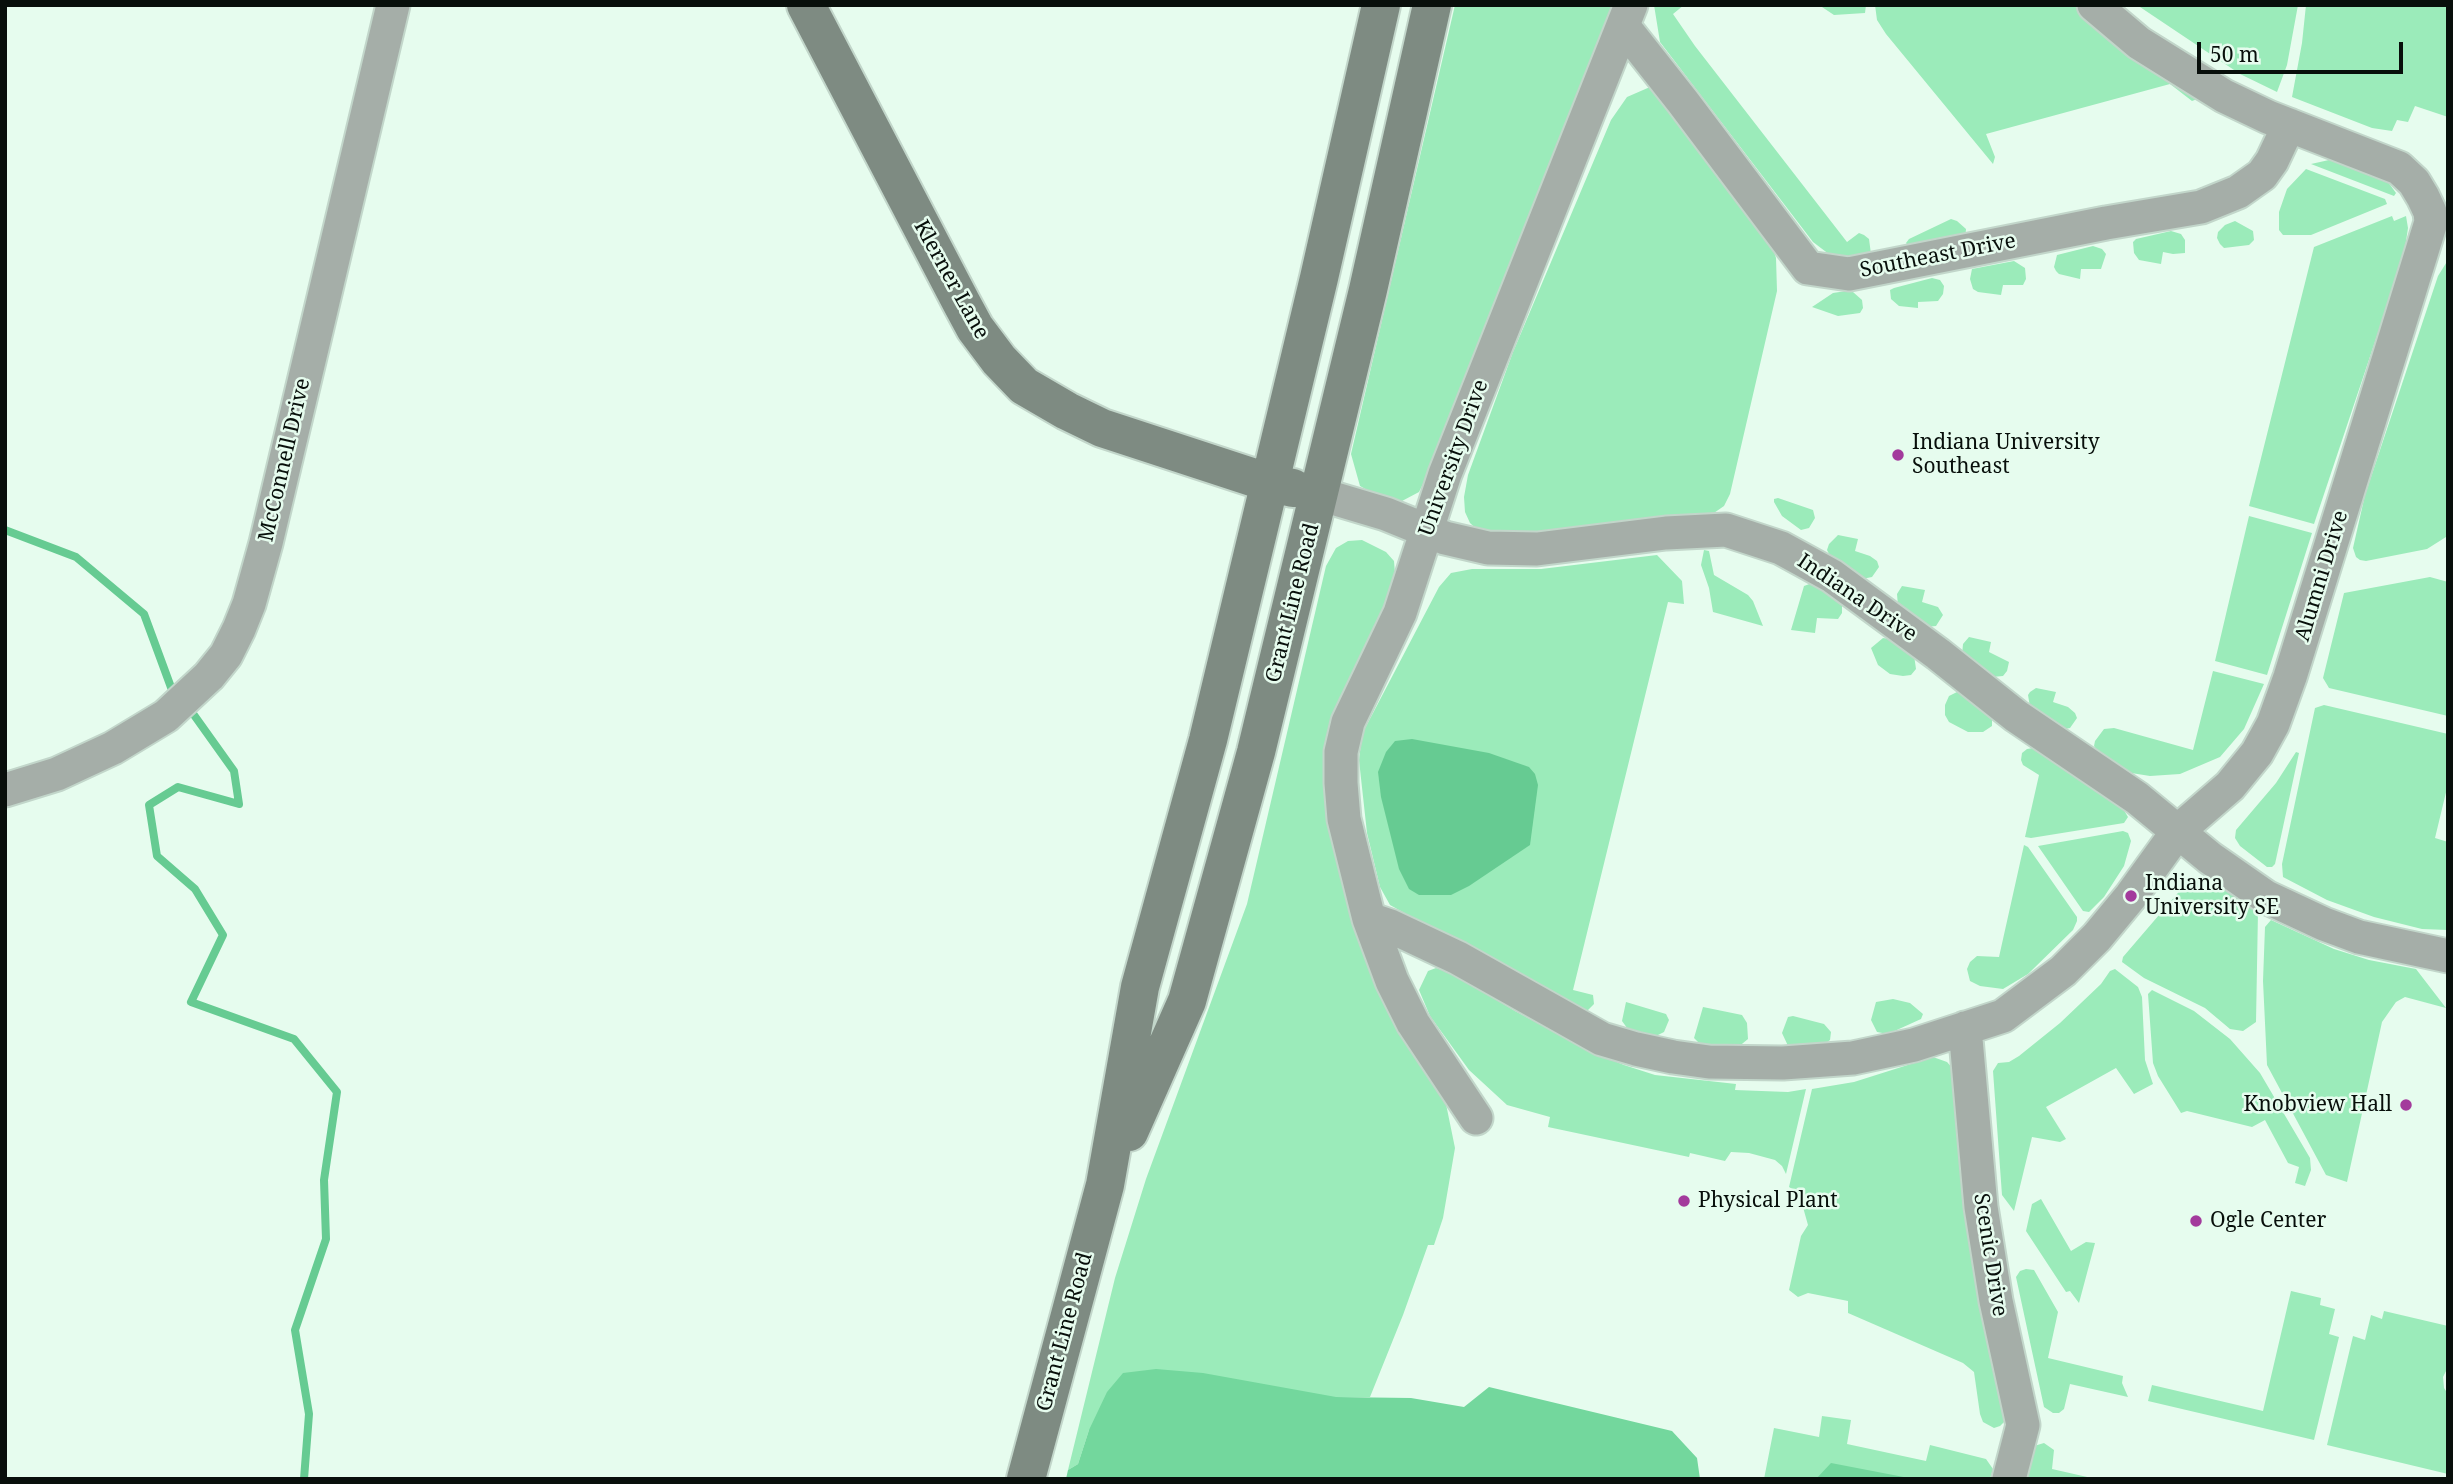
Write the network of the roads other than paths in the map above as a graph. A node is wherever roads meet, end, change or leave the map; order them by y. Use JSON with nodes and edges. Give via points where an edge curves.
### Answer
{"nodes":[{"id":1,"x":393,"y":5,"type":"edge"},
{"id":2,"x":806,"y":5,"type":"edge"},
{"id":3,"x":1381,"y":5,"type":"edge"},
{"id":4,"x":1432,"y":5,"type":"edge"},
{"id":5,"x":2094,"y":5,"type":"edge"},
{"id":6,"x":1627,"y":16,"type":"edge"},
{"id":7,"x":2289,"y":125,"type":"junction"},
{"id":8,"x":1270,"y":483,"type":"junction"},
{"id":9,"x":1320,"y":494,"type":"junction"},
{"id":10,"x":1426,"y":531,"type":"junction"},
{"id":11,"x":5,"y":790,"type":"edge"},
{"id":12,"x":2178,"y":831,"type":"junction"},
{"id":13,"x":1369,"y":919,"type":"junction"},
{"id":14,"x":2448,"y":956,"type":"edge"},
{"id":15,"x":1965,"y":1028,"type":"junction"},
{"id":16,"x":1476,"y":1118,"type":"dead end"},
{"id":17,"x":1105,"y":1185,"type":"junction"},
{"id":18,"x":1026,"y":1479,"type":"edge"},
{"id":19,"x":2009,"y":1479,"type":"edge"}],
"edges":[{"from":1,"to":11,"type":"street","name":"McConnell Drive","via":[[266,543],[239,629],[209,676],[166,716],[57,774]]},
{"from":2,"to":8,"type":"main road","name":"Klerner Lane","via":[[975,328],[1024,386],[1102,428]]},
{"from":3,"to":8,"type":"main road","name":"Grant Line Road"},
{"from":4,"to":9,"type":"main road","name":"Grant Line Road"},
{"from":5,"to":7,"type":"street","name":"Alumni Drive","via":[[2138,43],[2224,96]]},
{"from":6,"to":7,"type":"street","name":"Southeast Drive","via":[[1683,102],[1808,268],[1849,274],[2201,207],[2238,192],[2262,174]]},
{"from":6,"to":10,"type":"street","name":"University Drive"},
{"from":7,"to":12,"type":"street","name":"Alumni Drive","via":[[2399,168],[2423,197],[2431,222],[2273,724],[2257,754],[2230,786]]},
{"from":8,"to":9,"type":"main road","name":"Klerner Lane"},
{"from":8,"to":17,"type":"main road","name":"Grant Line Road","via":[[1208,740],[1140,986]]},
{"from":9,"to":10,"type":"street","name":"Indiana Drive"},
{"from":9,"to":17,"type":"main road","name":"Grant Line Road","via":[[1256,752],[1187,1001]]},
{"from":10,"to":12,"type":"street","name":"Indiana Drive","via":[[1488,548],[1537,549],[1726,530],[1781,548],[1832,576],[2016,716]]},
{"from":10,"to":13,"type":"street","name":"University Drive","via":[[1400,614],[1348,722],[1341,752],[1344,819]]},
{"from":12,"to":14,"type":"street","name":"Indiana Drive","via":[[2266,897],[2324,924],[2358,937]]},
{"from":12,"to":15,"type":"street","name":"Alumni Drive","via":[[2131,896],[2063,971],[2003,1016]]},
{"from":13,"to":15,"type":"street","name":"Alumni Drive","via":[[1458,958],[1602,1039],[1636,1049],[1709,1062],[1783,1063],[1863,1056]]},
{"from":13,"to":16,"type":"street","name":"University Drive","via":[[1413,1023]]},
{"from":15,"to":19,"type":"street","name":"Scenic Drive","via":[[1981,1207],[2023,1425]]},
{"from":17,"to":18,"type":"main road","name":"Grant Line Road"}]}
